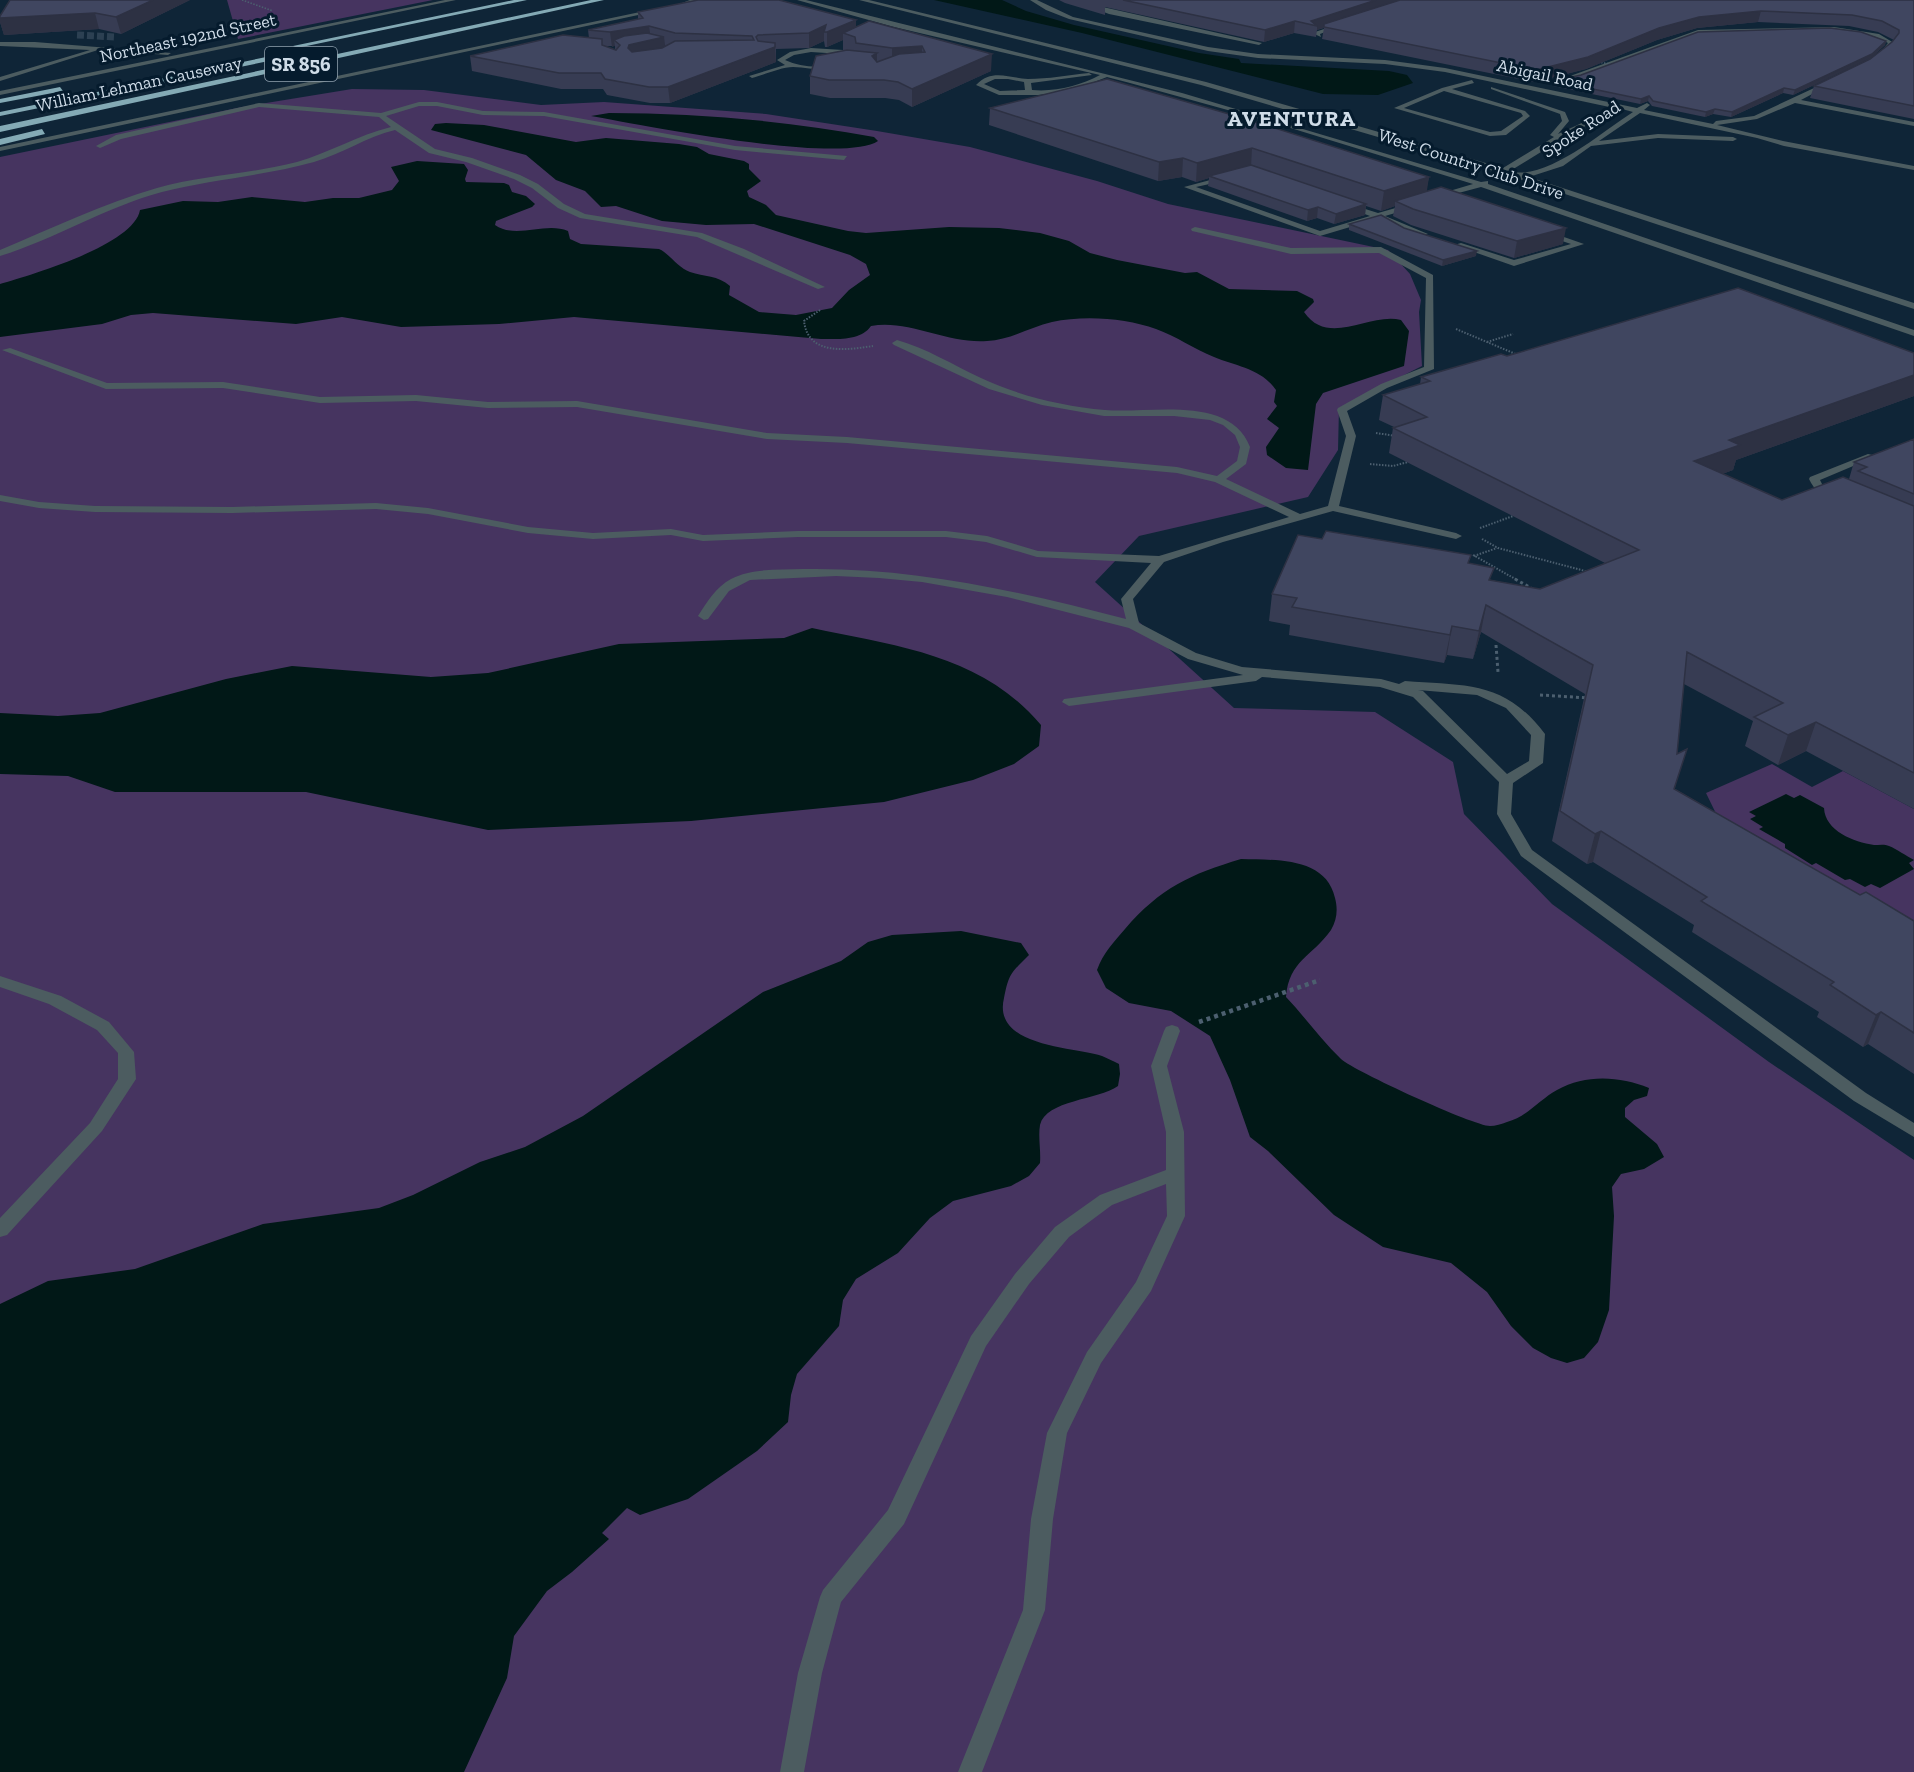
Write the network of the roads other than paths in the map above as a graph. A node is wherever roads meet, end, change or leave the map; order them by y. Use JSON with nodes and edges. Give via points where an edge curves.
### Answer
{"nodes":[{"id":1,"x":453,"y":0,"type":"edge"},
{"id":2,"x":601,"y":0,"type":"edge"},
{"id":3,"x":698,"y":0,"type":"edge"},
{"id":4,"x":706,"y":0,"type":"edge"},
{"id":5,"x":800,"y":0,"type":"edge"},
{"id":6,"x":862,"y":0,"type":"edge"},
{"id":7,"x":1034,"y":0,"type":"edge"},
{"id":8,"x":1075,"y":0,"type":"edge"},
{"id":9,"x":528,"y":2,"type":"edge"},
{"id":10,"x":685,"y":3,"type":"junction"},
{"id":11,"x":673,"y":6,"type":"edge"},
{"id":12,"x":662,"y":8,"type":"edge"},
{"id":13,"x":939,"y":20,"type":"junction"},
{"id":14,"x":1347,"y":24,"type":"edge"},
{"id":15,"x":1151,"y":25,"type":"edge"},
{"id":16,"x":905,"y":26,"type":"junction"},
{"id":17,"x":463,"y":30,"type":"junction"},
{"id":18,"x":886,"y":31,"type":"edge"},
{"id":19,"x":1128,"y":32,"type":"junction"},
{"id":20,"x":1319,"y":36,"type":"edge"},
{"id":21,"x":64,"y":38,"type":"tunnel mouth"},
{"id":22,"x":121,"y":40,"type":"edge"},
{"id":23,"x":848,"y":42,"type":"edge"},
{"id":24,"x":1259,"y":43,"type":"edge"},
{"id":25,"x":0,"y":44,"type":"edge"},
{"id":26,"x":46,"y":44,"type":"junction"},
{"id":27,"x":857,"y":47,"type":"edge"},
{"id":28,"x":102,"y":48,"type":"junction"},
{"id":29,"x":112,"y":48,"type":"junction"},
{"id":30,"x":831,"y":50,"type":"junction"},
{"id":31,"x":133,"y":51,"type":"junction"},
{"id":32,"x":845,"y":52,"type":"junction"},
{"id":33,"x":184,"y":54,"type":"junction"},
{"id":34,"x":789,"y":54,"type":"junction"},
{"id":35,"x":780,"y":60,"type":"junction"},
{"id":36,"x":1874,"y":61,"type":"edge"},
{"id":37,"x":848,"y":63,"type":"junction"},
{"id":38,"x":792,"y":65,"type":"junction"},
{"id":39,"x":861,"y":65,"type":"edge"},
{"id":40,"x":1403,"y":65,"type":"junction"},
{"id":41,"x":128,"y":66,"type":"junction"},
{"id":42,"x":1133,"y":67,"type":"junction"},
{"id":43,"x":170,"y":69,"type":"dead end"},
{"id":44,"x":1438,"y":73,"type":"junction"},
{"id":45,"x":1106,"y":75,"type":"junction"},
{"id":46,"x":752,"y":76,"type":"edge"},
{"id":47,"x":1579,"y":76,"type":"junction"},
{"id":48,"x":1841,"y":77,"type":"edge"},
{"id":49,"x":0,"y":79,"type":"edge"},
{"id":50,"x":115,"y":79,"type":"dead end"},
{"id":51,"x":1027,"y":81,"type":"junction"},
{"id":52,"x":1472,"y":82,"type":"junction"},
{"id":53,"x":1484,"y":85,"type":"junction"},
{"id":54,"x":1522,"y":86,"type":"junction"},
{"id":55,"x":1444,"y":89,"type":"junction"},
{"id":56,"x":1544,"y":90,"type":"junction"},
{"id":57,"x":1529,"y":91,"type":"junction"},
{"id":58,"x":1562,"y":91,"type":"junction"},
{"id":59,"x":0,"y":93,"type":"edge"},
{"id":60,"x":1029,"y":93,"type":"junction"},
{"id":61,"x":1794,"y":100,"type":"junction"},
{"id":62,"x":0,"y":101,"type":"edge"},
{"id":63,"x":1024,"y":101,"type":"edge"},
{"id":64,"x":1632,"y":102,"type":"edge"},
{"id":65,"x":1647,"y":105,"type":"edge"},
{"id":66,"x":1615,"y":109,"type":"junction"},
{"id":67,"x":1632,"y":113,"type":"junction"},
{"id":68,"x":0,"y":114,"type":"edge"},
{"id":69,"x":381,"y":115,"type":"junction"},
{"id":70,"x":1755,"y":118,"type":"junction"},
{"id":71,"x":1701,"y":124,"type":"junction"},
{"id":72,"x":1914,"y":124,"type":"edge"},
{"id":73,"x":396,"y":128,"type":"junction"},
{"id":74,"x":0,"y":129,"type":"edge"},
{"id":75,"x":1759,"y":136,"type":"junction"},
{"id":76,"x":1733,"y":139,"type":"junction"},
{"id":77,"x":0,"y":142,"type":"edge"},
{"id":78,"x":1545,"y":144,"type":"junction"},
{"id":79,"x":1784,"y":144,"type":"junction"},
{"id":80,"x":100,"y":146,"type":"dead end"},
{"id":81,"x":1585,"y":146,"type":"junction"},
{"id":82,"x":1800,"y":147,"type":"junction"},
{"id":83,"x":0,"y":149,"type":"edge"},
{"id":84,"x":844,"y":158,"type":"dead end"},
{"id":85,"x":1914,"y":168,"type":"edge"},
{"id":86,"x":1505,"y":170,"type":"junction"},
{"id":87,"x":1240,"y":174,"type":"edge"},
{"id":88,"x":1524,"y":176,"type":"junction"},
{"id":89,"x":1484,"y":184,"type":"junction"},
{"id":90,"x":1439,"y":197,"type":"junction"},
{"id":91,"x":1429,"y":200,"type":"edge"},
{"id":92,"x":1336,"y":201,"type":"edge"},
{"id":93,"x":1419,"y":203,"type":"edge"},
{"id":94,"x":1461,"y":204,"type":"edge"},
{"id":95,"x":1380,"y":215,"type":"junction"},
{"id":96,"x":1195,"y":229,"type":"dead end"},
{"id":97,"x":1537,"y":230,"type":"edge"},
{"id":98,"x":1439,"y":239,"type":"edge"},
{"id":99,"x":1449,"y":243,"type":"edge"},
{"id":100,"x":0,"y":253,"type":"edge"},
{"id":101,"x":821,"y":287,"type":"road end"},
{"id":102,"x":1914,"y":306,"type":"edge"},
{"id":103,"x":1914,"y":333,"type":"edge"},
{"id":104,"x":897,"y":344,"type":"road end"},
{"id":105,"x":7,"y":350,"type":"dead end"},
{"id":106,"x":1881,"y":453,"type":"edge"},
{"id":107,"x":1219,"y":480,"type":"junction"},
{"id":108,"x":0,"y":498,"type":"edge"},
{"id":109,"x":1841,"y":499,"type":"edge"},
{"id":110,"x":1333,"y":508,"type":"junction"},
{"id":111,"x":1300,"y":518,"type":"junction"},
{"id":112,"x":1462,"y":534,"type":"road end"},
{"id":113,"x":1160,"y":560,"type":"junction"},
{"id":114,"x":704,"y":616,"type":"dead end"},
{"id":115,"x":1133,"y":625,"type":"junction"},
{"id":116,"x":1279,"y":674,"type":"junction"},
{"id":117,"x":1381,"y":683,"type":"junction"},
{"id":118,"x":1069,"y":702,"type":"dead end"},
{"id":119,"x":1506,"y":781,"type":"junction"},
{"id":120,"x":0,"y":981,"type":"edge"},
{"id":121,"x":1172,"y":1031,"type":"road end"},
{"id":122,"x":1914,"y":1131,"type":"edge"},
{"id":123,"x":1175,"y":1174,"type":"junction"},
{"id":124,"x":0,"y":1230,"type":"edge"},
{"id":125,"x":792,"y":1772,"type":"edge"},
{"id":126,"x":970,"y":1772,"type":"edge"}],
"edges":[{"from":1,"to":33,"type":"street","name":"Northeast 192nd Street"},
{"from":2,"to":17,"type":"highway","name":"William Lehman Causeway","number":"SR 856"},
{"from":3,"to":10,"type":"street"},
{"from":4,"to":10,"type":"street"},
{"from":5,"to":16,"type":"street","name":"West Country Club Drive"},
{"from":6,"to":13,"type":"street","name":"West Country Club Drive"},
{"from":7,"to":19,"type":"street","name":"Abigail Road","via":[[1071,18]]},
{"from":8,"to":24,"type":"street","via":[[1109,12]]},
{"from":9,"to":43,"type":"highway"},
{"from":9,"to":68,"type":"highway","name":"William Lehman Causeway","number":"SR 856"},
{"from":10,"to":11,"type":"street"},
{"from":12,"to":83,"type":"street"},
{"from":13,"to":16,"type":"street"},
{"from":13,"to":42,"type":"street","name":"West Country Club Drive"},
{"from":14,"to":20,"type":"street","via":[[1316,33]]},
{"from":15,"to":19,"type":"street"},
{"from":16,"to":18,"type":"street"},
{"from":16,"to":45,"type":"street","name":"West Country Club Drive"},
{"from":17,"to":74,"type":"highway","name":"William Lehman Causeway","number":"SR 856"},
{"from":17,"to":77,"type":"highway"},
{"from":19,"to":40,"type":"street","name":"Abigail Road","via":[[1258,56]]},
{"from":21,"to":26,"type":"street"},
{"from":22,"to":29,"type":"street","via":[[123,43]]},
{"from":23,"to":30,"type":"street"},
{"from":25,"to":26,"type":"street"},
{"from":26,"to":28,"type":"street"},
{"from":27,"to":32,"type":"street"},
{"from":28,"to":29,"type":"street"},
{"from":28,"to":49,"type":"street"},
{"from":29,"to":31,"type":"street"},
{"from":30,"to":32,"type":"street"},
{"from":30,"to":34,"type":"street"},
{"from":31,"to":33,"type":"street"},
{"from":31,"to":41,"type":"street","via":[[137,57]]},
{"from":32,"to":37,"type":"street","via":[[853,57]]},
{"from":33,"to":41,"type":"street","name":"Northeast 192nd Street"},
{"from":34,"to":35,"type":"street"},
{"from":34,"to":35,"type":"street","via":[[772,56]]},
{"from":35,"to":38,"type":"street"},
{"from":36,"to":47,"type":"street","via":[[1891,44],[1877,35],[1834,29],[1711,30],[1684,36]]},
{"from":37,"to":38,"type":"street","via":[[817,68]]},
{"from":37,"to":39,"type":"street"},
{"from":38,"to":46,"type":"street"},
{"from":40,"to":44,"type":"street","name":"Abigail Road"},
{"from":40,"to":54,"type":"street","name":"Abigail Road"},
{"from":41,"to":59,"type":"street","name":"Northeast 192nd Street"},
{"from":42,"to":45,"type":"street"},
{"from":42,"to":86,"type":"street","name":"West Country Club Drive"},
{"from":44,"to":52,"type":"street","name":"Abigail Road"},
{"from":44,"to":57,"type":"street","name":"Abigail Road"},
{"from":45,"to":51,"type":"street"},
{"from":45,"to":60,"type":"street","via":[[1043,94]]},
{"from":45,"to":89,"type":"street","name":"West Country Club Drive"},
{"from":47,"to":54,"type":"street"},
{"from":47,"to":58,"type":"street"},
{"from":48,"to":61,"type":"street"},
{"from":50,"to":62,"type":"highway"},
{"from":51,"to":60,"type":"street"},
{"from":51,"to":60,"type":"street","via":[[1008,76],[985,79],[979,85],[999,93]]},
{"from":52,"to":53,"type":"street","name":"Abigail Road"},
{"from":52,"to":55,"type":"street"},
{"from":53,"to":66,"type":"street","name":"Abigail Road"},
{"from":53,"to":78,"type":"street","via":[[1563,113],[1566,121]]},
{"from":54,"to":56,"type":"street","name":"Abigail Road"},
{"from":55,"to":55,"type":"street","via":[[1397,108],[1490,134],[1503,133],[1527,116]]},
{"from":56,"to":57,"type":"street"},
{"from":56,"to":58,"type":"street","name":"Abigail Road"},
{"from":57,"to":66,"type":"street","name":"Abigail Road"},
{"from":58,"to":66,"type":"street","name":"Abigail Road"},
{"from":60,"to":63,"type":"street"},
{"from":61,"to":70,"type":"street"},
{"from":61,"to":72,"type":"street"},
{"from":64,"to":66,"type":"street","name":"Spoke Road"},
{"from":65,"to":67,"type":"street","name":"Spoke Road"},
{"from":66,"to":67,"type":"street","name":"Abigail Road"},
{"from":66,"to":67,"type":"street","name":"Abigail Road"},
{"from":66,"to":78,"type":"street","name":"Spoke Road"},
{"from":67,"to":71,"type":"street","name":"Abigail Road"},
{"from":67,"to":76,"type":"street","name":"Abigail Road"},
{"from":67,"to":79,"type":"street","name":"Abigail Road"},
{"from":67,"to":81,"type":"street","name":"Spoke Road"},
{"from":69,"to":73,"type":"street"},
{"from":69,"to":80,"type":"street","via":[[259,105],[119,136]]},
{"from":69,"to":84,"type":"street","via":[[419,104],[483,113],[544,114],[735,148]]},
{"from":70,"to":71,"type":"street"},
{"from":70,"to":75,"type":"street","via":[[1751,128]]},
{"from":71,"to":75,"type":"street","name":"Abigail Road"},
{"from":73,"to":100,"type":"street","via":[[289,166],[150,193]]},
{"from":73,"to":101,"type":"street","via":[[432,152],[517,177],[583,216],[699,235]]},
{"from":75,"to":79,"type":"street","name":"Abigail Road"},
{"from":76,"to":81,"type":"street","via":[[1648,136]]},
{"from":76,"to":82,"type":"street","name":"Abigail Road"},
{"from":78,"to":86,"type":"street","name":"Spoke Road"},
{"from":79,"to":82,"type":"street","name":"Abigail Road"},
{"from":81,"to":88,"type":"street","name":"Spoke Road","via":[[1556,166]]},
{"from":82,"to":85,"type":"street","name":"Abigail Road"},
{"from":86,"to":88,"type":"street","name":"West Country Club Drive"},
{"from":86,"to":89,"type":"street","name":"Spoke Road"},
{"from":87,"to":95,"type":"street","via":[[1188,187],[1320,234]]},
{"from":88,"to":89,"type":"street","name":"Spoke Road"},
{"from":88,"to":102,"type":"street","name":"West Country Club Drive"},
{"from":89,"to":90,"type":"street"},
{"from":89,"to":103,"type":"street","name":"West Country Club Drive"},
{"from":90,"to":91,"type":"street"},
{"from":90,"to":94,"type":"street"},
{"from":92,"to":95,"type":"street"},
{"from":93,"to":95,"type":"street"},
{"from":95,"to":98,"type":"street"},
{"from":96,"to":110,"type":"street","via":[[1291,251],[1381,250],[1430,277],[1429,369],[1384,386],[1342,410],[1351,436]]},
{"from":97,"to":99,"type":"street","via":[[1580,244],[1514,263]]},
{"from":104,"to":107,"type":"street","via":[[1005,391],[1058,405],[1106,414],[1203,415],[1224,422],[1237,429],[1245,447],[1242,462]]},
{"from":105,"to":107,"type":"street","via":[[106,386],[223,385],[320,400],[416,398],[488,405],[577,404],[767,436],[1177,470]]},
{"from":106,"to":109,"type":"street","via":[[1814,479],[1820,490]]},
{"from":107,"to":111,"type":"street"},
{"from":108,"to":113,"type":"street","via":[[95,509],[376,506],[428,511],[528,531],[593,536],[671,532],[703,538],[946,534],[987,539],[1038,554]]},
{"from":110,"to":111,"type":"street"},
{"from":110,"to":112,"type":"street"},
{"from":111,"to":113,"type":"street"},
{"from":113,"to":115,"type":"street","via":[[1127,598]]},
{"from":114,"to":115,"type":"street","via":[[716,597],[735,582],[758,575],[822,572],[900,575],[995,590]]},
{"from":115,"to":116,"type":"street","via":[[1192,656],[1241,671]]},
{"from":116,"to":117,"type":"street"},
{"from":116,"to":118,"type":"street"},
{"from":117,"to":119,"type":"street","via":[[1418,694]]},
{"from":117,"to":119,"type":"street","via":[[1480,691],[1511,705],[1538,734],[1536,763]]},
{"from":119,"to":122,"type":"street","via":[[1504,814],[1526,854],[1860,1097]]},
{"from":120,"to":124,"type":"street","via":[[55,1000],[103,1026],[126,1052],[127,1079],[96,1127]]},
{"from":121,"to":123,"type":"street","via":[[1159,1066],[1175,1132]]},
{"from":123,"to":125,"type":"street","via":[[1106,1200],[1062,1232],[1022,1279],[978,1342],[896,1517],[831,1597],[810,1672]]},
{"from":123,"to":126,"type":"street","via":[[1176,1216],[1144,1286],[1094,1358],[1057,1433],[1042,1519],[1034,1610]]}]}
